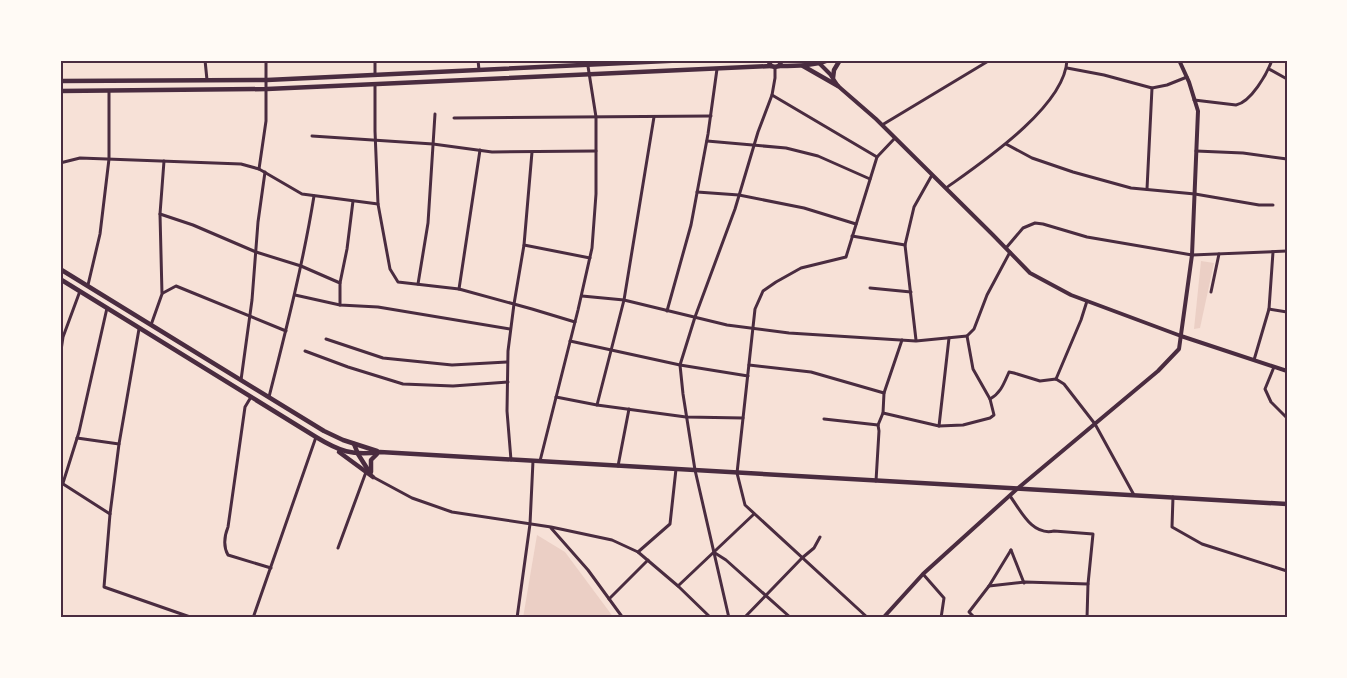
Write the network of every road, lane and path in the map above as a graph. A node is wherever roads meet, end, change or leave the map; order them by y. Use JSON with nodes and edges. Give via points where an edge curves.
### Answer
{"nodes":[{"id":1,"x":205,"y":60,"type":"edge"},
{"id":2,"x":266,"y":60,"type":"edge"},
{"id":3,"x":375,"y":60,"type":"edge"},
{"id":4,"x":478,"y":60,"type":"edge"},
{"id":5,"x":688,"y":60,"type":"edge"},
{"id":6,"x":782,"y":60,"type":"edge"},
{"id":7,"x":829,"y":60,"type":"edge"},
{"id":8,"x":840,"y":60,"type":"edge"},
{"id":9,"x":990,"y":60,"type":"edge"},
{"id":10,"x":1067,"y":60,"type":"edge"},
{"id":11,"x":1179,"y":60,"type":"edge"},
{"id":12,"x":1272,"y":60,"type":"edge"},
{"id":13,"x":588,"y":62,"type":"edge"},
{"id":14,"x":606,"y":62,"type":"edge"},
{"id":15,"x":818,"y":62,"type":"edge"},
{"id":16,"x":773,"y":65,"type":"edge"},
{"id":17,"x":803,"y":66,"type":"junction"},
{"id":18,"x":1066,"y":68,"type":"junction"},
{"id":19,"x":717,"y":69,"type":"junction"},
{"id":20,"x":1269,"y":69,"type":"junction"},
{"id":21,"x":479,"y":70,"type":"junction"},
{"id":22,"x":375,"y":74,"type":"junction"},
{"id":23,"x":591,"y":75,"type":"junction"},
{"id":24,"x":1187,"y":77,"type":"junction"},
{"id":25,"x":833,"y":78,"type":"junction"},
{"id":26,"x":207,"y":80,"type":"junction"},
{"id":27,"x":267,"y":80,"type":"junction"},
{"id":28,"x":1287,"y":80,"type":"edge"},
{"id":29,"x":60,"y":81,"type":"edge"},
{"id":30,"x":375,"y":84,"type":"junction"},
{"id":31,"x":838,"y":86,"type":"junction"},
{"id":32,"x":1152,"y":88,"type":"junction"},
{"id":33,"x":267,"y":89,"type":"junction"},
{"id":34,"x":60,"y":91,"type":"edge"},
{"id":35,"x":109,"y":92,"type":"junction"},
{"id":36,"x":771,"y":95,"type":"junction"},
{"id":37,"x":1194,"y":100,"type":"junction"},
{"id":38,"x":435,"y":114,"type":"dead end"},
{"id":39,"x":711,"y":116,"type":"junction"},
{"id":40,"x":596,"y":117,"type":"junction"},
{"id":41,"x":654,"y":117,"type":"junction"},
{"id":42,"x":454,"y":118,"type":"dead end"},
{"id":43,"x":882,"y":125,"type":"junction"},
{"id":44,"x":312,"y":136,"type":"dead end"},
{"id":45,"x":895,"y":138,"type":"junction"},
{"id":46,"x":375,"y":140,"type":"junction"},
{"id":47,"x":707,"y":141,"type":"junction"},
{"id":48,"x":433,"y":144,"type":"junction"},
{"id":49,"x":1006,"y":144,"type":"junction"},
{"id":50,"x":754,"y":145,"type":"junction"},
{"id":51,"x":480,"y":150,"type":"junction"},
{"id":52,"x":596,"y":151,"type":"junction"},
{"id":53,"x":1196,"y":151,"type":"junction"},
{"id":54,"x":532,"y":152,"type":"junction"},
{"id":55,"x":877,"y":157,"type":"junction"},
{"id":56,"x":109,"y":159,"type":"junction"},
{"id":57,"x":1287,"y":159,"type":"edge"},
{"id":58,"x":164,"y":160,"type":"junction"},
{"id":59,"x":60,"y":163,"type":"edge"},
{"id":60,"x":259,"y":169,"type":"junction"},
{"id":61,"x":265,"y":172,"type":"junction"},
{"id":62,"x":932,"y":175,"type":"junction"},
{"id":63,"x":870,"y":179,"type":"junction"},
{"id":64,"x":946,"y":188,"type":"junction"},
{"id":65,"x":1147,"y":189,"type":"junction"},
{"id":66,"x":697,"y":192,"type":"junction"},
{"id":67,"x":1195,"y":194,"type":"junction"},
{"id":68,"x":739,"y":195,"type":"junction"},
{"id":69,"x":314,"y":196,"type":"junction"},
{"id":70,"x":353,"y":201,"type":"junction"},
{"id":71,"x":378,"y":204,"type":"junction"},
{"id":72,"x":1274,"y":205,"type":"dead end"},
{"id":73,"x":160,"y":214,"type":"junction"},
{"id":74,"x":856,"y":224,"type":"junction"},
{"id":75,"x":852,"y":236,"type":"junction"},
{"id":76,"x":524,"y":245,"type":"junction"},
{"id":77,"x":905,"y":245,"type":"junction"},
{"id":78,"x":1006,"y":248,"type":"junction"},
{"id":79,"x":1287,"y":251,"type":"edge"},
{"id":80,"x":256,"y":252,"type":"junction"},
{"id":81,"x":1010,"y":252,"type":"junction"},
{"id":82,"x":1273,"y":252,"type":"junction"},
{"id":83,"x":1219,"y":254,"type":"junction"},
{"id":84,"x":1192,"y":255,"type":"junction"},
{"id":85,"x":590,"y":258,"type":"junction"},
{"id":86,"x":301,"y":266,"type":"junction"},
{"id":87,"x":60,"y":269,"type":"edge"},
{"id":88,"x":60,"y":279,"type":"edge"},
{"id":89,"x":340,"y":283,"type":"junction"},
{"id":90,"x":418,"y":284,"type":"junction"},
{"id":91,"x":88,"y":287,"type":"junction"},
{"id":92,"x":870,"y":288,"type":"dead end"},
{"id":93,"x":459,"y":289,"type":"junction"},
{"id":94,"x":80,"y":291,"type":"junction"},
{"id":95,"x":911,"y":292,"type":"junction"},
{"id":96,"x":1211,"y":292,"type":"dead end"},
{"id":97,"x":162,"y":294,"type":"junction"},
{"id":98,"x":294,"y":295,"type":"junction"},
{"id":99,"x":582,"y":296,"type":"junction"},
{"id":100,"x":624,"y":300,"type":"junction"},
{"id":101,"x":1087,"y":301,"type":"junction"},
{"id":102,"x":513,"y":304,"type":"junction"},
{"id":103,"x":340,"y":305,"type":"junction"},
{"id":104,"x":107,"y":308,"type":"junction"},
{"id":105,"x":1269,"y":309,"type":"junction"},
{"id":106,"x":667,"y":311,"type":"junction"},
{"id":107,"x":1287,"y":312,"type":"edge"},
{"id":108,"x":249,"y":315,"type":"junction"},
{"id":109,"x":695,"y":317,"type":"junction"},
{"id":110,"x":575,"y":322,"type":"junction"},
{"id":111,"x":151,"y":325,"type":"junction"},
{"id":112,"x":140,"y":328,"type":"junction"},
{"id":113,"x":753,"y":328,"type":"junction"},
{"id":114,"x":510,"y":329,"type":"junction"},
{"id":115,"x":286,"y":331,"type":"junction"},
{"id":116,"x":967,"y":336,"type":"junction"},
{"id":117,"x":1181,"y":336,"type":"junction"},
{"id":118,"x":949,"y":338,"type":"junction"},
{"id":119,"x":326,"y":339,"type":"dead end"},
{"id":120,"x":902,"y":340,"type":"junction"},
{"id":121,"x":570,"y":341,"type":"junction"},
{"id":122,"x":916,"y":341,"type":"junction"},
{"id":123,"x":612,"y":350,"type":"junction"},
{"id":124,"x":305,"y":351,"type":"dead end"},
{"id":125,"x":60,"y":357,"type":"edge"},
{"id":126,"x":1254,"y":360,"type":"junction"},
{"id":127,"x":508,"y":362,"type":"junction"},
{"id":128,"x":680,"y":365,"type":"junction"},
{"id":129,"x":749,"y":365,"type":"junction"},
{"id":130,"x":1274,"y":367,"type":"junction"},
{"id":131,"x":1287,"y":371,"type":"edge"},
{"id":132,"x":748,"y":376,"type":"junction"},
{"id":133,"x":1056,"y":379,"type":"junction"},
{"id":134,"x":241,"y":380,"type":"junction"},
{"id":135,"x":507,"y":382,"type":"junction"},
{"id":136,"x":884,"y":393,"type":"junction"},
{"id":137,"x":251,"y":397,"type":"junction"},
{"id":138,"x":269,"y":397,"type":"junction"},
{"id":139,"x":555,"y":397,"type":"junction"},
{"id":140,"x":990,"y":399,"type":"junction"},
{"id":141,"x":597,"y":405,"type":"junction"},
{"id":142,"x":629,"y":408,"type":"junction"},
{"id":143,"x":883,"y":413,"type":"junction"},
{"id":144,"x":686,"y":417,"type":"junction"},
{"id":145,"x":743,"y":418,"type":"junction"},
{"id":146,"x":1287,"y":418,"type":"edge"},
{"id":147,"x":824,"y":419,"type":"dead end"},
{"id":148,"x":1095,"y":424,"type":"junction"},
{"id":149,"x":878,"y":425,"type":"junction"},
{"id":150,"x":939,"y":426,"type":"junction"},
{"id":151,"x":316,"y":437,"type":"junction"},
{"id":152,"x":77,"y":438,"type":"junction"},
{"id":153,"x":119,"y":444,"type":"junction"},
{"id":154,"x":354,"y":444,"type":"junction"},
{"id":155,"x":335,"y":448,"type":"junction"},
{"id":156,"x":380,"y":452,"type":"junction"},
{"id":157,"x":358,"y":454,"type":"junction"},
{"id":158,"x":511,"y":460,"type":"junction"},
{"id":159,"x":532,"y":461,"type":"junction"},
{"id":160,"x":540,"y":461,"type":"junction"},
{"id":161,"x":618,"y":466,"type":"junction"},
{"id":162,"x":676,"y":469,"type":"junction"},
{"id":163,"x":695,"y":470,"type":"junction"},
{"id":164,"x":366,"y":472,"type":"junction"},
{"id":165,"x":737,"y":473,"type":"junction"},
{"id":166,"x":373,"y":477,"type":"junction"},
{"id":167,"x":876,"y":481,"type":"junction"},
{"id":168,"x":62,"y":482,"type":"edge"},
{"id":169,"x":1017,"y":489,"type":"junction"},
{"id":170,"x":1134,"y":495,"type":"junction"},
{"id":171,"x":1009,"y":496,"type":"junction"},
{"id":172,"x":1173,"y":497,"type":"junction"},
{"id":173,"x":1287,"y":504,"type":"edge"},
{"id":174,"x":110,"y":514,"type":"junction"},
{"id":175,"x":754,"y":514,"type":"junction"},
{"id":176,"x":530,"y":524,"type":"junction"},
{"id":177,"x":551,"y":527,"type":"junction"},
{"id":178,"x":820,"y":537,"type":"dead end"},
{"id":179,"x":338,"y":548,"type":"dead end"},
{"id":180,"x":638,"y":552,"type":"junction"},
{"id":181,"x":714,"y":552,"type":"junction"},
{"id":182,"x":802,"y":558,"type":"junction"},
{"id":183,"x":648,"y":560,"type":"junction"},
{"id":184,"x":271,"y":568,"type":"junction"},
{"id":185,"x":1287,"y":571,"type":"edge"},
{"id":186,"x":923,"y":574,"type":"junction"},
{"id":187,"x":1024,"y":583,"type":"junction"},
{"id":188,"x":1088,"y":584,"type":"junction"},
{"id":189,"x":678,"y":586,"type":"junction"},
{"id":190,"x":989,"y":586,"type":"junction"},
{"id":191,"x":766,"y":596,"type":"junction"},
{"id":192,"x":609,"y":599,"type":"junction"},
{"id":193,"x":191,"y":618,"type":"edge"},
{"id":194,"x":253,"y":618,"type":"edge"},
{"id":195,"x":517,"y":618,"type":"edge"},
{"id":196,"x":623,"y":618,"type":"edge"},
{"id":197,"x":711,"y":618,"type":"edge"},
{"id":198,"x":729,"y":618,"type":"edge"},
{"id":199,"x":744,"y":618,"type":"edge"},
{"id":200,"x":791,"y":618,"type":"edge"},
{"id":201,"x":868,"y":618,"type":"edge"},
{"id":202,"x":883,"y":618,"type":"edge"},
{"id":203,"x":941,"y":618,"type":"edge"},
{"id":204,"x":975,"y":618,"type":"edge"},
{"id":205,"x":1087,"y":618,"type":"edge"}],
"edges":[{"from":1,"to":26,"type":"street"},
{"from":2,"to":27,"type":"street"},
{"from":3,"to":22,"type":"street"},
{"from":4,"to":21,"type":"street"},
{"from":5,"to":14,"type":"main road"},
{"from":6,"to":16,"type":"main road"},
{"from":7,"to":15,"type":"main road"},
{"from":8,"to":25,"type":"main road"},
{"from":9,"to":43,"type":"street"},
{"from":10,"to":18,"type":"street"},
{"from":11,"to":24,"type":"street"},
{"from":12,"to":20,"type":"street"},
{"from":13,"to":14,"type":"main road"},
{"from":13,"to":21,"type":"main road"},
{"from":13,"to":23,"type":"street"},
{"from":15,"to":17,"type":"main road"},
{"from":15,"to":25,"type":"street"},
{"from":16,"to":17,"type":"main road"},
{"from":16,"to":19,"type":"main road"},
{"from":16,"to":36,"type":"street"},
{"from":17,"to":31,"type":"main road"},
{"from":18,"to":32,"type":"street"},
{"from":18,"to":49,"type":"street","via":[[1055,92]]},
{"from":19,"to":23,"type":"main road"},
{"from":19,"to":39,"type":"street"},
{"from":20,"to":28,"type":"street"},
{"from":20,"to":37,"type":"street","via":[[1243,104]]},
{"from":21,"to":22,"type":"main road"},
{"from":22,"to":27,"type":"main road"},
{"from":23,"to":30,"type":"main road"},
{"from":23,"to":40,"type":"street"},
{"from":24,"to":32,"type":"street"},
{"from":24,"to":37,"type":"street"},
{"from":25,"to":31,"type":"street"},
{"from":26,"to":27,"type":"main road"},
{"from":26,"to":29,"type":"main road"},
{"from":27,"to":33,"type":"street"},
{"from":30,"to":33,"type":"main road"},
{"from":30,"to":46,"type":"street"},
{"from":31,"to":43,"type":"street"},
{"from":32,"to":65,"type":"street"},
{"from":33,"to":35,"type":"main road"},
{"from":33,"to":60,"type":"street"},
{"from":34,"to":35,"type":"main road"},
{"from":35,"to":56,"type":"street"},
{"from":36,"to":50,"type":"street"},
{"from":36,"to":55,"type":"street"},
{"from":37,"to":53,"type":"street","via":[[1198,111]]},
{"from":38,"to":48,"type":"street"},
{"from":39,"to":41,"type":"street"},
{"from":39,"to":47,"type":"street"},
{"from":40,"to":41,"type":"street"},
{"from":40,"to":42,"type":"street"},
{"from":40,"to":52,"type":"street"},
{"from":41,"to":100,"type":"street"},
{"from":43,"to":45,"type":"street"},
{"from":44,"to":46,"type":"street"},
{"from":45,"to":55,"type":"street"},
{"from":45,"to":62,"type":"street"},
{"from":46,"to":48,"type":"street"},
{"from":46,"to":71,"type":"street"},
{"from":47,"to":50,"type":"street"},
{"from":47,"to":66,"type":"street"},
{"from":48,"to":51,"type":"street"},
{"from":48,"to":90,"type":"street","via":[[428,223]]},
{"from":49,"to":64,"type":"street"},
{"from":49,"to":65,"type":"street","via":[[1032,158],[1074,172]]},
{"from":50,"to":63,"type":"street","via":[[818,156]]},
{"from":50,"to":68,"type":"street"},
{"from":51,"to":54,"type":"street"},
{"from":51,"to":93,"type":"street"},
{"from":52,"to":54,"type":"street"},
{"from":52,"to":85,"type":"street"},
{"from":53,"to":57,"type":"street"},
{"from":53,"to":67,"type":"street"},
{"from":54,"to":76,"type":"street"},
{"from":55,"to":63,"type":"street"},
{"from":56,"to":58,"type":"street"},
{"from":56,"to":59,"type":"street","via":[[80,158]]},
{"from":56,"to":91,"type":"street","via":[[100,234]]},
{"from":58,"to":60,"type":"street","via":[[241,164]]},
{"from":58,"to":73,"type":"street"},
{"from":60,"to":61,"type":"street"},
{"from":61,"to":69,"type":"street","via":[[302,194]]},
{"from":61,"to":80,"type":"street"},
{"from":62,"to":64,"type":"street"},
{"from":62,"to":77,"type":"street","via":[[914,207]]},
{"from":63,"to":74,"type":"street"},
{"from":64,"to":78,"type":"street"},
{"from":65,"to":67,"type":"street"},
{"from":66,"to":68,"type":"street"},
{"from":66,"to":106,"type":"street"},
{"from":67,"to":72,"type":"street"},
{"from":67,"to":84,"type":"street"},
{"from":68,"to":74,"type":"street","via":[[804,208]]},
{"from":68,"to":109,"type":"street"},
{"from":69,"to":70,"type":"street"},
{"from":69,"to":86,"type":"street"},
{"from":70,"to":71,"type":"street"},
{"from":70,"to":89,"type":"street"},
{"from":71,"to":90,"type":"street","via":[[390,269],[398,282]]},
{"from":73,"to":80,"type":"street"},
{"from":73,"to":97,"type":"street"},
{"from":74,"to":75,"type":"street"},
{"from":75,"to":77,"type":"street"},
{"from":75,"to":113,"type":"street","via":[[846,257],[801,268],[763,291],[755,309]]},
{"from":76,"to":85,"type":"street"},
{"from":76,"to":102,"type":"street"},
{"from":77,"to":95,"type":"street"},
{"from":78,"to":81,"type":"street"},
{"from":78,"to":84,"type":"street","via":[[1023,228],[1035,223],[1087,237]]},
{"from":79,"to":82,"type":"street"},
{"from":80,"to":86,"type":"street"},
{"from":80,"to":108,"type":"street"},
{"from":81,"to":101,"type":"street","via":[[1030,273]]},
{"from":81,"to":116,"type":"street","via":[[987,295],[975,329]]},
{"from":82,"to":83,"type":"street"},
{"from":82,"to":105,"type":"street"},
{"from":83,"to":84,"type":"street"},
{"from":83,"to":96,"type":"street"},
{"from":84,"to":117,"type":"street"},
{"from":85,"to":99,"type":"street"},
{"from":86,"to":89,"type":"street"},
{"from":86,"to":98,"type":"street"},
{"from":87,"to":91,"type":"main road"},
{"from":88,"to":94,"type":"main road"},
{"from":89,"to":103,"type":"street"},
{"from":90,"to":93,"type":"street"},
{"from":91,"to":111,"type":"main road"},
{"from":92,"to":95,"type":"street"},
{"from":93,"to":102,"type":"street"},
{"from":94,"to":104,"type":"main road"},
{"from":94,"to":125,"type":"street"},
{"from":95,"to":122,"type":"street"},
{"from":97,"to":108,"type":"street","via":[[176,286]]},
{"from":97,"to":111,"type":"street"},
{"from":98,"to":103,"type":"street"},
{"from":98,"to":115,"type":"street"},
{"from":99,"to":100,"type":"street"},
{"from":99,"to":110,"type":"street"},
{"from":100,"to":106,"type":"street"},
{"from":100,"to":123,"type":"street"},
{"from":101,"to":117,"type":"street"},
{"from":101,"to":133,"type":"street"},
{"from":102,"to":110,"type":"street"},
{"from":102,"to":114,"type":"street"},
{"from":103,"to":114,"type":"street"},
{"from":104,"to":112,"type":"main road"},
{"from":104,"to":152,"type":"street"},
{"from":105,"to":107,"type":"street"},
{"from":105,"to":126,"type":"street"},
{"from":106,"to":109,"type":"street"},
{"from":108,"to":115,"type":"street"},
{"from":108,"to":134,"type":"street"},
{"from":109,"to":113,"type":"street"},
{"from":109,"to":128,"type":"street"},
{"from":110,"to":121,"type":"street"},
{"from":111,"to":134,"type":"main road"},
{"from":112,"to":137,"type":"main road"},
{"from":112,"to":153,"type":"street"},
{"from":113,"to":120,"type":"street"},
{"from":113,"to":129,"type":"street"},
{"from":114,"to":127,"type":"street"},
{"from":115,"to":138,"type":"street"},
{"from":116,"to":118,"type":"street"},
{"from":116,"to":140,"type":"street","via":[[973,369]]},
{"from":117,"to":126,"type":"street"},
{"from":117,"to":148,"type":"street","via":[[1179,349],[1158,371]]},
{"from":118,"to":122,"type":"street"},
{"from":118,"to":150,"type":"street"},
{"from":119,"to":127,"type":"street","via":[[383,358],[452,364]]},
{"from":120,"to":122,"type":"street"},
{"from":120,"to":136,"type":"street"},
{"from":121,"to":123,"type":"street"},
{"from":121,"to":139,"type":"street"},
{"from":123,"to":128,"type":"street"},
{"from":123,"to":141,"type":"street"},
{"from":124,"to":135,"type":"street","via":[[403,384]]},
{"from":126,"to":130,"type":"street"},
{"from":127,"to":135,"type":"street"},
{"from":128,"to":132,"type":"street"},
{"from":128,"to":144,"type":"street"},
{"from":129,"to":132,"type":"street"},
{"from":129,"to":136,"type":"street","via":[[811,372]]},
{"from":130,"to":131,"type":"street"},
{"from":130,"to":146,"type":"street","via":[[1265,389],[1271,402]]},
{"from":132,"to":145,"type":"street"},
{"from":133,"to":140,"type":"street","via":[[1040,381],[1008,372],[1001,390]]},
{"from":133,"to":148,"type":"street"},
{"from":134,"to":138,"type":"main road"},
{"from":135,"to":158,"type":"street"},
{"from":136,"to":143,"type":"street"},
{"from":137,"to":151,"type":"main road"},
{"from":137,"to":184,"type":"street","via":[[245,407],[224,548],[228,555]]},
{"from":138,"to":154,"type":"main road","via":[[324,431]]},
{"from":139,"to":141,"type":"street"},
{"from":139,"to":160,"type":"street"},
{"from":140,"to":150,"type":"street","via":[[994,415],[990,418]]},
{"from":141,"to":142,"type":"street"},
{"from":142,"to":144,"type":"street"},
{"from":142,"to":161,"type":"street"},
{"from":143,"to":149,"type":"street"},
{"from":143,"to":150,"type":"street"},
{"from":144,"to":145,"type":"street"},
{"from":144,"to":163,"type":"street"},
{"from":145,"to":165,"type":"street"},
{"from":147,"to":149,"type":"street"},
{"from":148,"to":169,"type":"street"},
{"from":148,"to":170,"type":"street"},
{"from":149,"to":167,"type":"street"},
{"from":151,"to":155,"type":"main road"},
{"from":151,"to":184,"type":"street"},
{"from":152,"to":153,"type":"street"},
{"from":152,"to":168,"type":"street"},
{"from":153,"to":174,"type":"street"},
{"from":154,"to":156,"type":"main road"},
{"from":154,"to":157,"type":"main road"},
{"from":155,"to":157,"type":"main road"},
{"from":155,"to":164,"type":"main road"},
{"from":156,"to":157,"type":"main road"},
{"from":156,"to":158,"type":"main road"},
{"from":156,"to":166,"type":"main road","via":[[371,460]]},
{"from":157,"to":166,"type":"main road"},
{"from":158,"to":159,"type":"main road"},
{"from":159,"to":160,"type":"main road"},
{"from":159,"to":176,"type":"street"},
{"from":160,"to":161,"type":"main road"},
{"from":161,"to":162,"type":"main road"},
{"from":162,"to":163,"type":"main road"},
{"from":162,"to":180,"type":"street","via":[[670,524]]},
{"from":163,"to":165,"type":"main road"},
{"from":163,"to":181,"type":"street"},
{"from":164,"to":166,"type":"main road"},
{"from":164,"to":179,"type":"street"},
{"from":165,"to":167,"type":"main road"},
{"from":165,"to":175,"type":"street","via":[[745,505]]},
{"from":166,"to":176,"type":"street","via":[[412,498],[453,512]]},
{"from":167,"to":169,"type":"main road"},
{"from":168,"to":174,"type":"street"},
{"from":169,"to":170,"type":"main road"},
{"from":169,"to":171,"type":"street"},
{"from":170,"to":172,"type":"main road"},
{"from":171,"to":186,"type":"street"},
{"from":171,"to":188,"type":"street","via":[[1033,527],[1048,532],[1093,534]]},
{"from":172,"to":173,"type":"main road"},
{"from":172,"to":185,"type":"street","via":[[1172,527],[1202,544]]},
{"from":174,"to":193,"type":"street","via":[[104,586]]},
{"from":175,"to":181,"type":"street"},
{"from":175,"to":182,"type":"street"},
{"from":176,"to":177,"type":"street"},
{"from":176,"to":195,"type":"street"},
{"from":177,"to":180,"type":"street","via":[[612,540]]},
{"from":177,"to":192,"type":"street"},
{"from":178,"to":182,"type":"street"},
{"from":180,"to":183,"type":"street"},
{"from":181,"to":189,"type":"street"},
{"from":181,"to":191,"type":"street"},
{"from":181,"to":198,"type":"street"},
{"from":182,"to":191,"type":"street"},
{"from":182,"to":201,"type":"street"},
{"from":183,"to":189,"type":"street"},
{"from":183,"to":192,"type":"street"},
{"from":184,"to":194,"type":"street"},
{"from":186,"to":202,"type":"street"},
{"from":186,"to":203,"type":"street","via":[[944,598]]},
{"from":187,"to":188,"type":"street"},
{"from":187,"to":190,"type":"street"},
{"from":187,"to":190,"type":"street","via":[[1011,550]]},
{"from":188,"to":205,"type":"street"},
{"from":189,"to":197,"type":"street"},
{"from":190,"to":204,"type":"street","via":[[969,612]]},
{"from":191,"to":199,"type":"street"},
{"from":191,"to":200,"type":"street"},
{"from":192,"to":196,"type":"street"}]}
